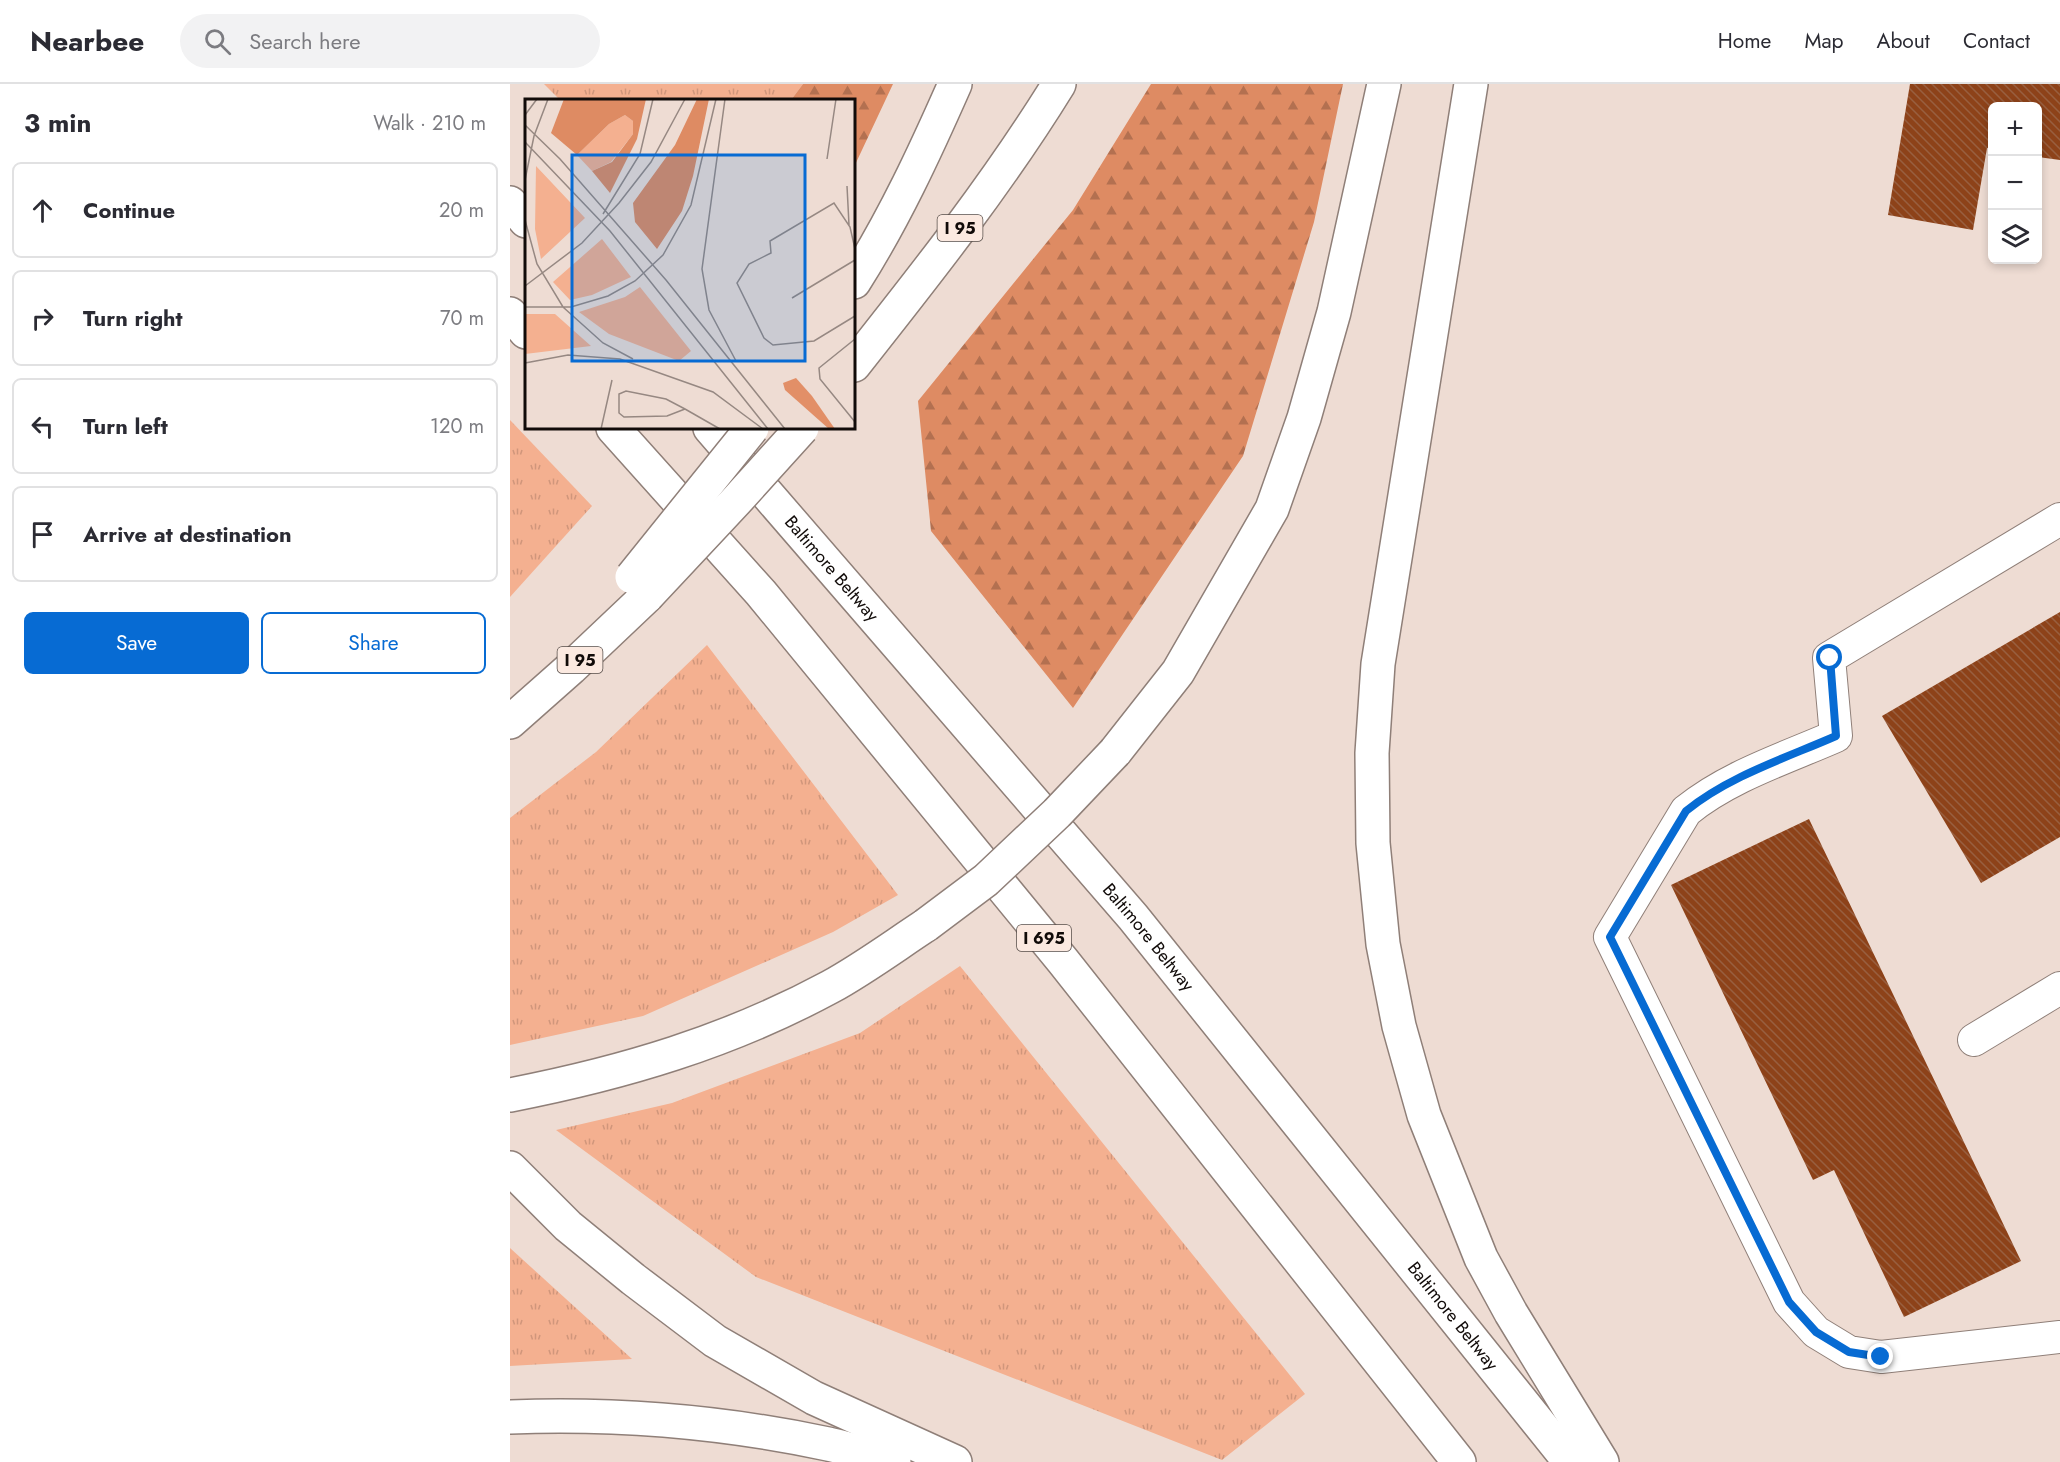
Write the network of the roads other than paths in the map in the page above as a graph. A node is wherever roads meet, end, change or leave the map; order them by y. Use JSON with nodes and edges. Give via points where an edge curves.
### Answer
{"nodes":[{"id":1,"x":955,"y":84,"type":"edge"},
{"id":2,"x":1059,"y":84,"type":"edge"},
{"id":3,"x":1384,"y":84,"type":"edge"},
{"id":4,"x":1471,"y":84,"type":"edge"},
{"id":5,"x":510,"y":203,"type":"edge"},
{"id":6,"x":525,"y":220,"type":"edge"},
{"id":7,"x":855,"y":280,"type":"edge"},
{"id":8,"x":510,"y":314,"type":"edge"},
{"id":9,"x":525,"y":331,"type":"edge"},
{"id":10,"x":855,"y":364,"type":"edge"},
{"id":11,"x":614,"y":429,"type":"edge"},
{"id":12,"x":711,"y":429,"type":"edge"},
{"id":13,"x":751,"y":429,"type":"edge"},
{"id":14,"x":801,"y":429,"type":"edge"},
{"id":15,"x":2060,"y":519,"type":"edge"},
{"id":16,"x":640,"y":586,"type":"junction"},
{"id":17,"x":510,"y":706,"type":"edge"},
{"id":18,"x":510,"y":722,"type":"edge"},
{"id":19,"x":2060,"y":988,"type":"edge"},
{"id":20,"x":1974,"y":1040,"type":"dead end"},
{"id":21,"x":510,"y":1095,"type":"edge"},
{"id":22,"x":510,"y":1167,"type":"edge"},
{"id":23,"x":2060,"y":1337,"type":"edge"},
{"id":24,"x":510,"y":1418,"type":"edge"},
{"id":25,"x":894,"y":1462,"type":"edge"},
{"id":26,"x":955,"y":1462,"type":"edge"},
{"id":27,"x":1459,"y":1462,"type":"edge"},
{"id":28,"x":1569,"y":1462,"type":"edge"},
{"id":29,"x":1602,"y":1462,"type":"edge"}],
"edges":[{"from":1,"to":7,"type":"highway","via":[[919,165]]},
{"from":2,"to":10,"type":"highway","number":"I 95","via":[[983,198]]},
{"from":3,"to":21,"type":"highway","bridge":true,"via":[[1334,312],[1304,418],[1272,509],[1178,672],[1115,752],[986,880],[926,925],[831,986],[746,1028],[655,1061]]},
{"from":4,"to":29,"type":"highway","via":[[1378,664],[1372,753],[1374,855],[1383,944],[1399,1026],[1424,1115],[1481,1258]]},
{"from":5,"to":6,"type":"highway"},
{"from":8,"to":9,"type":"highway"},
{"from":11,"to":27,"type":"highway","number":"I 695","via":[[784,620],[1062,961]]},
{"from":12,"to":28,"type":"highway","name":"Baltimore Beltway","via":[[1133,917]]},
{"from":13,"to":16,"type":"highway","bridge":true},
{"from":14,"to":16,"type":"highway","number":"I 95","bridge":true,"via":[[736,501]]},
{"from":15,"to":23,"type":"lane","via":[[1830,658],[1836,736],[1726,785],[1686,811],[1610,937],[1789,1302],[1816,1332],[1849,1352],[1881,1357]]},
{"from":16,"to":17,"type":"highway"},
{"from":16,"to":18,"type":"highway","number":"I 95","via":[[571,668]]},
{"from":19,"to":20,"type":"lane"},
{"from":22,"to":26,"type":"highway","via":[[568,1226],[715,1341],[814,1398]]},
{"from":24,"to":25,"type":"highway","via":[[574,1416],[742,1428],[830,1444]]}]}
